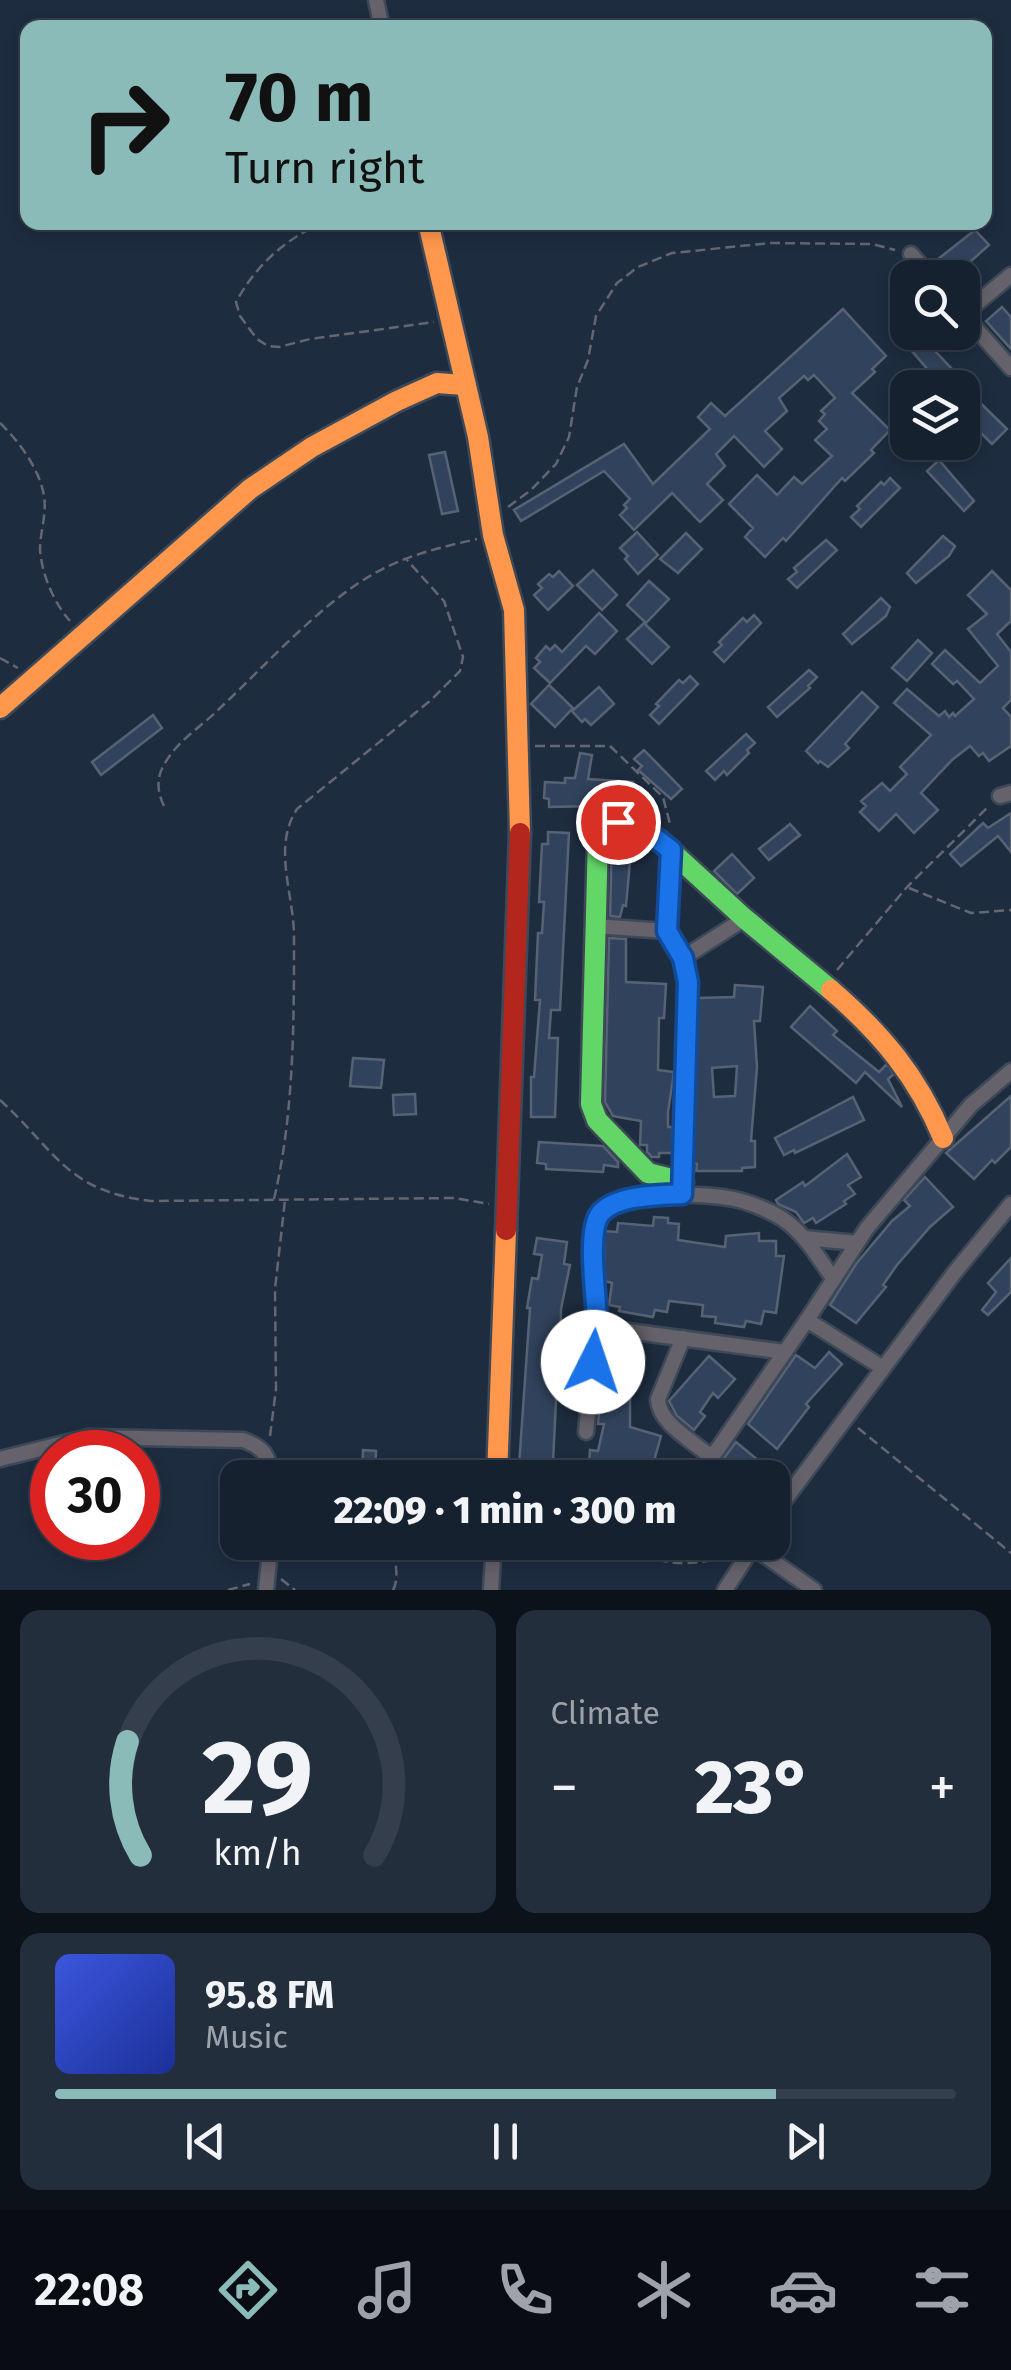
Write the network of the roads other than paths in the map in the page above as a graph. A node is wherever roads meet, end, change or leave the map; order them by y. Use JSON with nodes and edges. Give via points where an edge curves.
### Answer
{"nodes":[{"id":1,"x":430,"y":230,"type":"edge"},
{"id":2,"x":911,"y":254,"type":"road end"},
{"id":3,"x":916,"y":260,"type":"edge"},
{"id":4,"x":1011,"y":275,"type":"edge"},
{"id":5,"x":980,"y":300,"type":"edge"},
{"id":6,"x":980,"y":332,"type":"edge"},
{"id":7,"x":1011,"y":368,"type":"edge"},
{"id":8,"x":464,"y":385,"type":"junction"},
{"id":9,"x":0,"y":708,"type":"edge"},
{"id":10,"x":671,"y":850,"type":"junction"},
{"id":11,"x":744,"y":919,"type":"junction"},
{"id":12,"x":594,"y":926,"type":"junction"},
{"id":13,"x":667,"y":931,"type":"junction"},
{"id":14,"x":683,"y":958,"type":"junction"},
{"id":15,"x":1011,"y":1070,"type":"edge"},
{"id":16,"x":943,"y":1138,"type":"junction"},
{"id":17,"x":682,"y":1188,"type":"junction"},
{"id":18,"x":1011,"y":1204,"type":"edge"},
{"id":19,"x":804,"y":1238,"type":"junction"},
{"id":20,"x":857,"y":1243,"type":"junction"},
{"id":21,"x":832,"y":1277,"type":"junction"},
{"id":22,"x":808,"y":1320,"type":"junction"},
{"id":23,"x":597,"y":1327,"type":"junction"},
{"id":24,"x":683,"y":1338,"type":"junction"},
{"id":25,"x":785,"y":1352,"type":"junction"},
{"id":26,"x":884,"y":1368,"type":"junction"},
{"id":27,"x":586,"y":1432,"type":"dead end"},
{"id":28,"x":0,"y":1459,"type":"edge"},
{"id":29,"x":269,"y":1460,"type":"edge"},
{"id":30,"x":498,"y":1460,"type":"edge"},
{"id":31,"x":790,"y":1492,"type":"edge"},
{"id":32,"x":269,"y":1560,"type":"edge"},
{"id":33,"x":494,"y":1560,"type":"edge"},
{"id":34,"x":744,"y":1560,"type":"edge"},
{"id":35,"x":769,"y":1560,"type":"edge"},
{"id":36,"x":267,"y":1586,"type":"edge"},
{"id":37,"x":493,"y":1590,"type":"edge"},
{"id":38,"x":724,"y":1590,"type":"edge"},
{"id":39,"x":814,"y":1590,"type":"edge"}],
"edges":[{"from":1,"to":8,"type":"street"},
{"from":2,"to":3,"type":"street"},
{"from":4,"to":5,"type":"street"},
{"from":6,"to":7,"type":"street"},
{"from":8,"to":9,"type":"street","via":[[426,388],[312,447],[250,489]]},
{"from":8,"to":30,"type":"street","via":[[514,610],[521,811]]},
{"from":10,"to":11,"type":"street"},
{"from":10,"to":12,"type":"street","via":[[642,828],[618,822],[602,828]]},
{"from":10,"to":13,"type":"street"},
{"from":11,"to":14,"type":"street"},
{"from":11,"to":16,"type":"street","via":[[826,984],[898,1055],[924,1092]]},
{"from":12,"to":13,"type":"street"},
{"from":12,"to":17,"type":"street","via":[[591,1104],[597,1120],[648,1173]]},
{"from":13,"to":14,"type":"street"},
{"from":14,"to":17,"type":"street","via":[[688,982]]},
{"from":15,"to":16,"type":"street"},
{"from":16,"to":20,"type":"street"},
{"from":17,"to":19,"type":"street","via":[[736,1199],[783,1219]]},
{"from":17,"to":23,"type":"street","via":[[637,1197],[598,1216]]},
{"from":18,"to":26,"type":"street"},
{"from":19,"to":20,"type":"street"},
{"from":19,"to":21,"type":"street"},
{"from":20,"to":21,"type":"street"},
{"from":21,"to":22,"type":"street"},
{"from":22,"to":25,"type":"street"},
{"from":22,"to":26,"type":"street"},
{"from":23,"to":24,"type":"street"},
{"from":23,"to":27,"type":"street"},
{"from":24,"to":25,"type":"street"},
{"from":24,"to":25,"type":"street","via":[[658,1407],[707,1454],[715,1454]]},
{"from":26,"to":31,"type":"street"},
{"from":28,"to":29,"type":"street","via":[[109,1436],[243,1440],[259,1446]]},
{"from":32,"to":36,"type":"street"},
{"from":33,"to":37,"type":"street"},
{"from":34,"to":38,"type":"street"},
{"from":35,"to":39,"type":"street"}]}
